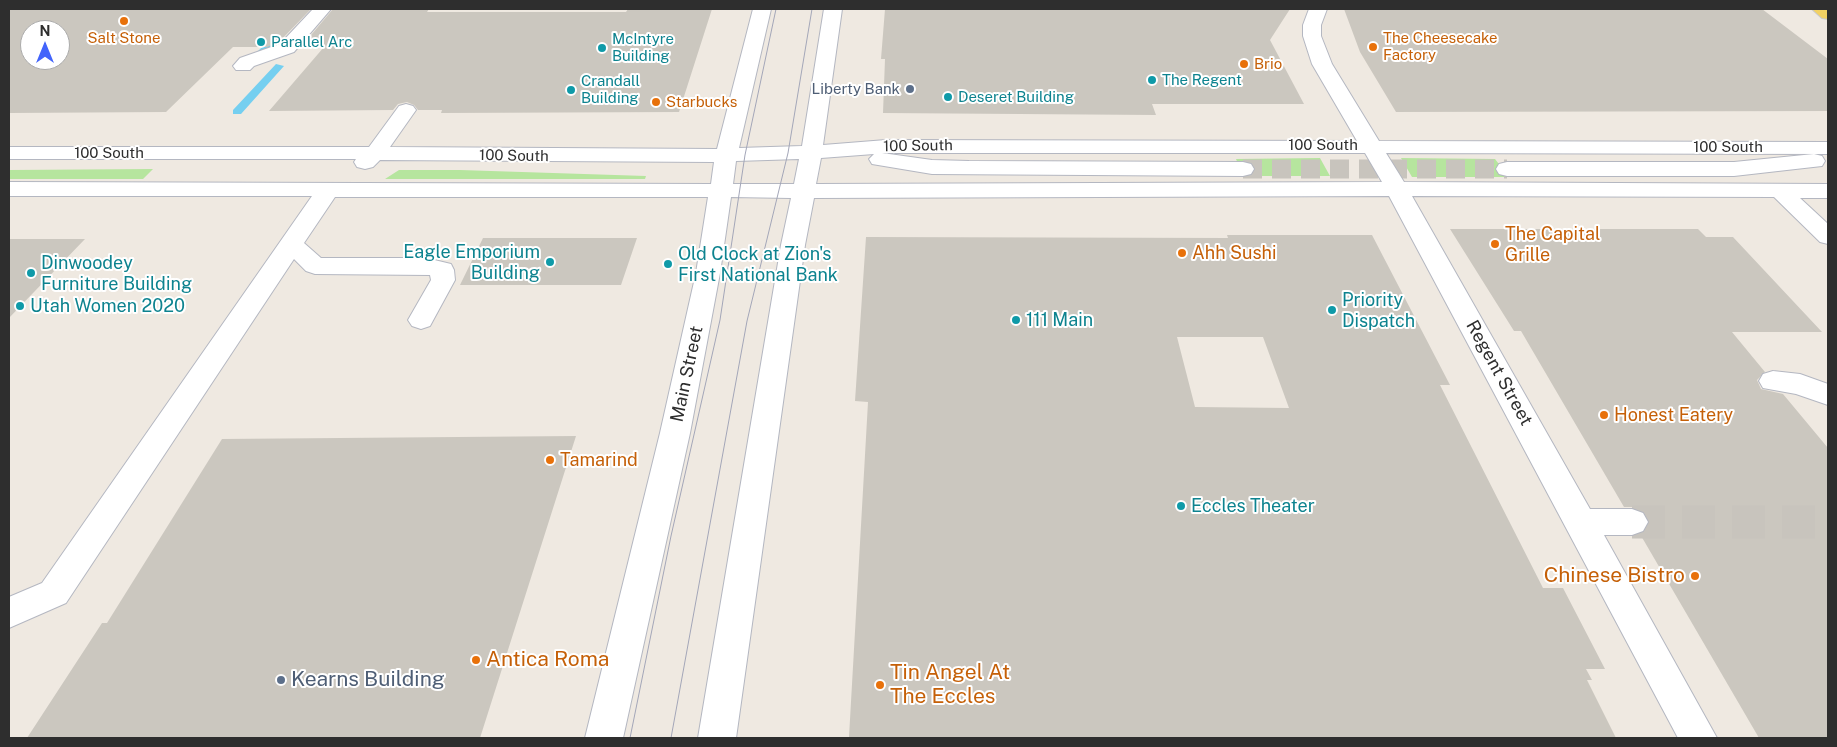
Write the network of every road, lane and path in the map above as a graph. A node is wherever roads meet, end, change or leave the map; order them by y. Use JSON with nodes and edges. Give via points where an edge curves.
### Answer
{"nodes":[{"id":1,"x":322,"y":9,"type":"edge"},
{"id":2,"x":762,"y":9,"type":"edge"},
{"id":3,"x":833,"y":9,"type":"edge"},
{"id":4,"x":1318,"y":9,"type":"edge"},
{"id":5,"x":1821,"y":9,"type":"edge"},
{"id":6,"x":1828,"y":14,"type":"edge"},
{"id":7,"x":243,"y":66,"type":"dead end"},
{"id":8,"x":406,"y":110,"type":"dead end"},
{"id":9,"x":1371,"y":145,"type":"junction"},
{"id":10,"x":1828,"y":148,"type":"edge"},
{"id":11,"x":857,"y":150,"type":"junction"},
{"id":12,"x":813,"y":152,"type":"junction"},
{"id":13,"x":9,"y":153,"type":"edge"},
{"id":14,"x":375,"y":153,"type":"junction"},
{"id":15,"x":726,"y":156,"type":"junction"},
{"id":16,"x":1828,"y":159,"type":"edge"},
{"id":17,"x":1243,"y":169,"type":"tunnel mouth"},
{"id":18,"x":1506,"y":169,"type":"tunnel mouth"},
{"id":19,"x":9,"y":189,"type":"edge"},
{"id":20,"x":1397,"y":189,"type":"junction"},
{"id":21,"x":328,"y":190,"type":"junction"},
{"id":22,"x":163,"y":191,"type":"junction"},
{"id":23,"x":720,"y":191,"type":"junction"},
{"id":24,"x":804,"y":191,"type":"junction"},
{"id":25,"x":1780,"y":191,"type":"junction"},
{"id":26,"x":1828,"y":191,"type":"edge"},
{"id":27,"x":1828,"y":237,"type":"edge"},
{"id":28,"x":291,"y":243,"type":"junction"},
{"id":29,"x":421,"y":320,"type":"dead end"},
{"id":30,"x":1773,"y":382,"type":"dead end"},
{"id":31,"x":1828,"y":395,"type":"edge"},
{"id":32,"x":1581,"y":522,"type":"junction"},
{"id":33,"x":1632,"y":522,"type":"tunnel mouth"},
{"id":34,"x":9,"y":613,"type":"edge"},
{"id":35,"x":604,"y":738,"type":"edge"},
{"id":36,"x":717,"y":738,"type":"edge"},
{"id":37,"x":1698,"y":738,"type":"edge"}],
"edges":[{"from":1,"to":7,"type":"street","via":[[287,48]]},
{"from":2,"to":15,"type":"street","name":"Main Street"},
{"from":3,"to":12,"type":"street"},
{"from":4,"to":9,"type":"street","name":"Regent Street","via":[[1312,25],[1315,49]]},
{"from":5,"to":6,"type":"main road"},
{"from":8,"to":14,"type":"street"},
{"from":9,"to":10,"type":"street","name":"100 South"},
{"from":9,"to":11,"type":"street","name":"100 South","via":[[886,146]]},
{"from":9,"to":20,"type":"street","name":"Regent Street"},
{"from":11,"to":12,"type":"street","name":"100 South"},
{"from":11,"to":17,"type":"street","via":[[886,161],[932,167]]},
{"from":12,"to":15,"type":"street","name":"100 South"},
{"from":12,"to":24,"type":"street"},
{"from":13,"to":14,"type":"street","name":"100 South"},
{"from":14,"to":15,"type":"street","name":"100 South"},
{"from":14,"to":22,"type":"street","via":[[358,168],[343,173],[247,177]]},
{"from":15,"to":23,"type":"street","name":"Main Street"},
{"from":16,"to":18,"type":"street","via":[[1734,169]]},
{"from":19,"to":22,"type":"street","name":"100 South"},
{"from":20,"to":24,"type":"street","name":"100 South"},
{"from":20,"to":25,"type":"street","name":"100 South"},
{"from":20,"to":32,"type":"street","name":"Regent Street"},
{"from":21,"to":22,"type":"street","name":"100 South"},
{"from":21,"to":23,"type":"street","name":"100 South"},
{"from":21,"to":28,"type":"street"},
{"from":23,"to":24,"type":"street","name":"100 South"},
{"from":23,"to":35,"type":"street","name":"Main Street","via":[[708,273],[677,424]]},
{"from":24,"to":36,"type":"street"},
{"from":25,"to":26,"type":"street","name":"100 South"},
{"from":25,"to":27,"type":"street"},
{"from":28,"to":29,"type":"street","via":[[316,266],[426,266],[442,270],[444,280]]},
{"from":28,"to":34,"type":"street","via":[[54,593]]},
{"from":30,"to":31,"type":"street","via":[[1800,384]]},
{"from":32,"to":33,"type":"street"},
{"from":32,"to":37,"type":"street","name":"Regent Street"}]}
